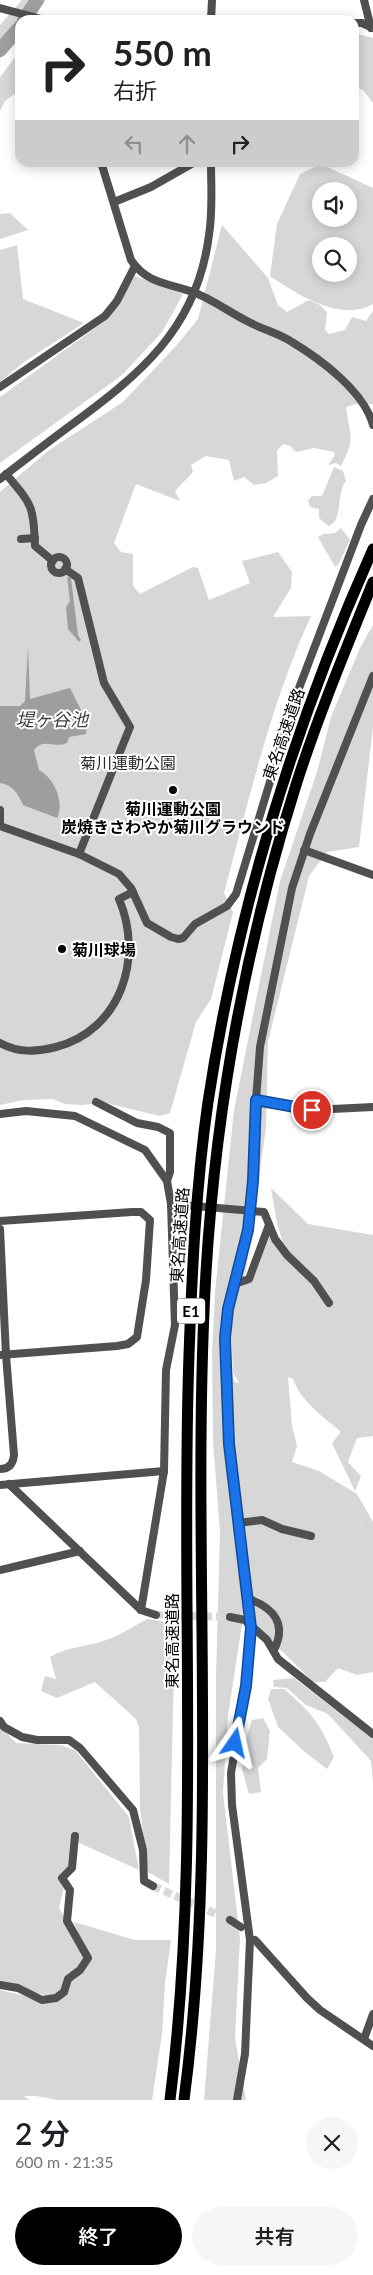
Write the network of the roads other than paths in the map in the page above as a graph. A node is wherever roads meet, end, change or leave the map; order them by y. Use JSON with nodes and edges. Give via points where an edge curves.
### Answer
{"nodes":[{"id":1,"x":212,"y":0,"type":"edge"},
{"id":2,"x":364,"y":0,"type":"edge"},
{"id":3,"x":0,"y":8,"type":"edge"},
{"id":4,"x":26,"y":15,"type":"edge"},
{"id":5,"x":211,"y":15,"type":"edge"},
{"id":6,"x":359,"y":22,"type":"edge"},
{"id":7,"x":372,"y":28,"type":"edge"},
{"id":8,"x":103,"y":167,"type":"edge"},
{"id":9,"x":186,"y":167,"type":"edge"},
{"id":10,"x":211,"y":167,"type":"edge"},
{"id":11,"x":114,"y":202,"type":"junction"},
{"id":12,"x":135,"y":266,"type":"junction"},
{"id":13,"x":194,"y":292,"type":"junction"},
{"id":14,"x":0,"y":387,"type":"edge"},
{"id":15,"x":373,"y":423,"type":"edge"},
{"id":16,"x":3,"y":477,"type":"edge"},
{"id":17,"x":373,"y":499,"type":"edge"},
{"id":18,"x":35,"y":538,"type":"junction"},
{"id":19,"x":21,"y":539,"type":"dead end"},
{"id":20,"x":373,"y":549,"type":"edge"},
{"id":21,"x":373,"y":582,"type":"edge"},
{"id":22,"x":373,"y":676,"type":"edge"},
{"id":23,"x":0,"y":810,"type":"edge"},
{"id":24,"x":0,"y":825,"type":"edge"},
{"id":25,"x":304,"y":850,"type":"junction"},
{"id":26,"x":79,"y":854,"type":"junction"},
{"id":27,"x":373,"y":874,"type":"edge"},
{"id":28,"x":133,"y":892,"type":"junction"},
{"id":29,"x":0,"y":1043,"type":"edge"},
{"id":30,"x":256,"y":1100,"type":"junction"},
{"id":31,"x":96,"y":1102,"type":"dead end"},
{"id":32,"x":373,"y":1107,"type":"edge"},
{"id":33,"x":0,"y":1114,"type":"edge"},
{"id":34,"x":167,"y":1181,"type":"junction"},
{"id":35,"x":173,"y":1204,"type":"junction"},
{"id":36,"x":0,"y":1221,"type":"edge"},
{"id":37,"x":269,"y":1225,"type":"junction"},
{"id":38,"x":0,"y":1228,"type":"edge"},
{"id":39,"x":235,"y":1284,"type":"junction"},
{"id":40,"x":330,"y":1303,"type":"dead end"},
{"id":41,"x":3,"y":1355,"type":"edge"},
{"id":42,"x":0,"y":1469,"type":"edge"},
{"id":43,"x":164,"y":1471,"type":"junction"},
{"id":44,"x":10,"y":1484,"type":"junction"},
{"id":45,"x":0,"y":1485,"type":"edge"},
{"id":46,"x":238,"y":1523,"type":"junction"},
{"id":47,"x":311,"y":1536,"type":"tunnel mouth"},
{"id":48,"x":80,"y":1551,"type":"junction"},
{"id":49,"x":0,"y":1570,"type":"edge"},
{"id":50,"x":249,"y":1599,"type":"junction"},
{"id":51,"x":141,"y":1610,"type":"junction"},
{"id":52,"x":156,"y":1615,"type":"tunnel mouth"},
{"id":53,"x":230,"y":1617,"type":"tunnel mouth"},
{"id":54,"x":274,"y":1650,"type":"junction"},
{"id":55,"x":0,"y":1721,"type":"edge"},
{"id":56,"x":373,"y":1734,"type":"edge"},
{"id":57,"x":75,"y":1836,"type":"dead end"},
{"id":58,"x":153,"y":1886,"type":"tunnel mouth"},
{"id":59,"x":230,"y":1920,"type":"tunnel mouth"},
{"id":60,"x":241,"y":1927,"type":"dead end"},
{"id":61,"x":255,"y":1940,"type":"dead end"},
{"id":62,"x":0,"y":1985,"type":"edge"},
{"id":63,"x":373,"y":2014,"type":"edge"},
{"id":64,"x":364,"y":2039,"type":"junction"},
{"id":65,"x":373,"y":2046,"type":"edge"},
{"id":66,"x":170,"y":2100,"type":"edge"},
{"id":67,"x":184,"y":2100,"type":"edge"},
{"id":68,"x":237,"y":2100,"type":"edge"}],
"edges":[{"from":1,"to":5,"type":"street"},
{"from":2,"to":7,"type":"street"},
{"from":3,"to":4,"type":"street"},
{"from":6,"to":7,"type":"street"},
{"from":8,"to":11,"type":"street"},
{"from":9,"to":11,"type":"street","via":[[151,187]]},
{"from":10,"to":13,"type":"street","via":[[209,235]]},
{"from":11,"to":12,"type":"street"},
{"from":12,"to":13,"type":"street","via":[[150,279]]},
{"from":12,"to":14,"type":"street","via":[[117,301],[105,316]]},
{"from":13,"to":15,"type":"street","via":[[291,341],[337,374],[364,404]]},
{"from":13,"to":16,"type":"street","via":[[168,338],[135,376]]},
{"from":16,"to":18,"type":"street","via":[[36,511]]},
{"from":17,"to":28,"type":"street","via":[[296,696],[236,894],[227,906],[195,924],[178,940],[147,923]]},
{"from":18,"to":19,"type":"street"},
{"from":18,"to":26,"type":"street","via":[[36,546],[53,561],[55,571],[65,569],[78,578],[104,683],[130,727]]},
{"from":20,"to":66,"type":"highway","name":"東名高速道路","number":"E1","via":[[323,669],[281,788],[238,946],[208,1104],[199,1188],[189,1358],[187,1832],[180,1997]]},
{"from":21,"to":67,"type":"highway","name":"東名高速道路","number":"E1","via":[[297,783],[274,862],[251,950],[222,1105],[211,1207],[202,1358],[201,1834],[193,2018]]},
{"from":22,"to":25,"type":"street"},
{"from":23,"to":24,"type":"street"},
{"from":24,"to":26,"type":"street"},
{"from":25,"to":27,"type":"street"},
{"from":25,"to":30,"type":"street","via":[[292,888],[260,1047]]},
{"from":26,"to":28,"type":"street","via":[[124,877]]},
{"from":28,"to":29,"type":"street","via":[[119,899],[127,923],[130,956],[123,987],[116,1004],[105,1017],[76,1040],[50,1048],[20,1051]]},
{"from":30,"to":32,"type":"street","via":[[312,1110]]},
{"from":30,"to":39,"type":"street","via":[[248,1230]]},
{"from":31,"to":34,"type":"street","via":[[136,1123],[170,1133]]},
{"from":33,"to":34,"type":"street","via":[[26,1111],[75,1116],[145,1150]]},
{"from":34,"to":35,"type":"street"},
{"from":35,"to":37,"type":"street","via":[[264,1212]]},
{"from":35,"to":43,"type":"street","via":[[175,1325],[166,1370]]},
{"from":36,"to":41,"type":"street","via":[[132,1212],[142,1212],[150,1220],[146,1280],[137,1337],[128,1344],[117,1346]]},
{"from":37,"to":39,"type":"street","via":[[249,1279]]},
{"from":37,"to":40,"type":"street","via":[[286,1256],[314,1281]]},
{"from":38,"to":41,"type":"street"},
{"from":39,"to":46,"type":"street","via":[[225,1338],[227,1416]]},
{"from":41,"to":42,"type":"street","via":[[14,1456],[10,1466]]},
{"from":43,"to":44,"type":"street"},
{"from":43,"to":51,"type":"street"},
{"from":44,"to":45,"type":"street"},
{"from":44,"to":48,"type":"street"},
{"from":46,"to":47,"type":"street","via":[[262,1520]]},
{"from":46,"to":50,"type":"street"},
{"from":48,"to":49,"type":"street"},
{"from":48,"to":51,"type":"street"},
{"from":50,"to":54,"type":"street","via":[[270,1609],[277,1620],[280,1639]]},
{"from":50,"to":68,"type":"street","via":[[250,1656],[231,1773],[232,1805],[250,1940],[245,2054]]},
{"from":51,"to":52,"type":"street"},
{"from":53,"to":54,"type":"street","via":[[245,1620]]},
{"from":54,"to":56,"type":"street","via":[[278,1659]]},
{"from":55,"to":58,"type":"street","via":[[22,1737],[70,1740],[80,1748],[133,1810],[143,1850],[144,1881]]},
{"from":57,"to":62,"type":"street","via":[[72,1868],[62,1878],[70,1890],[67,1921],[88,1958],[56,1998],[42,2000],[18,1988]]},
{"from":59,"to":60,"type":"street"},
{"from":61,"to":64,"type":"street","via":[[320,2010]]},
{"from":63,"to":64,"type":"street"},
{"from":64,"to":65,"type":"street"}]}
